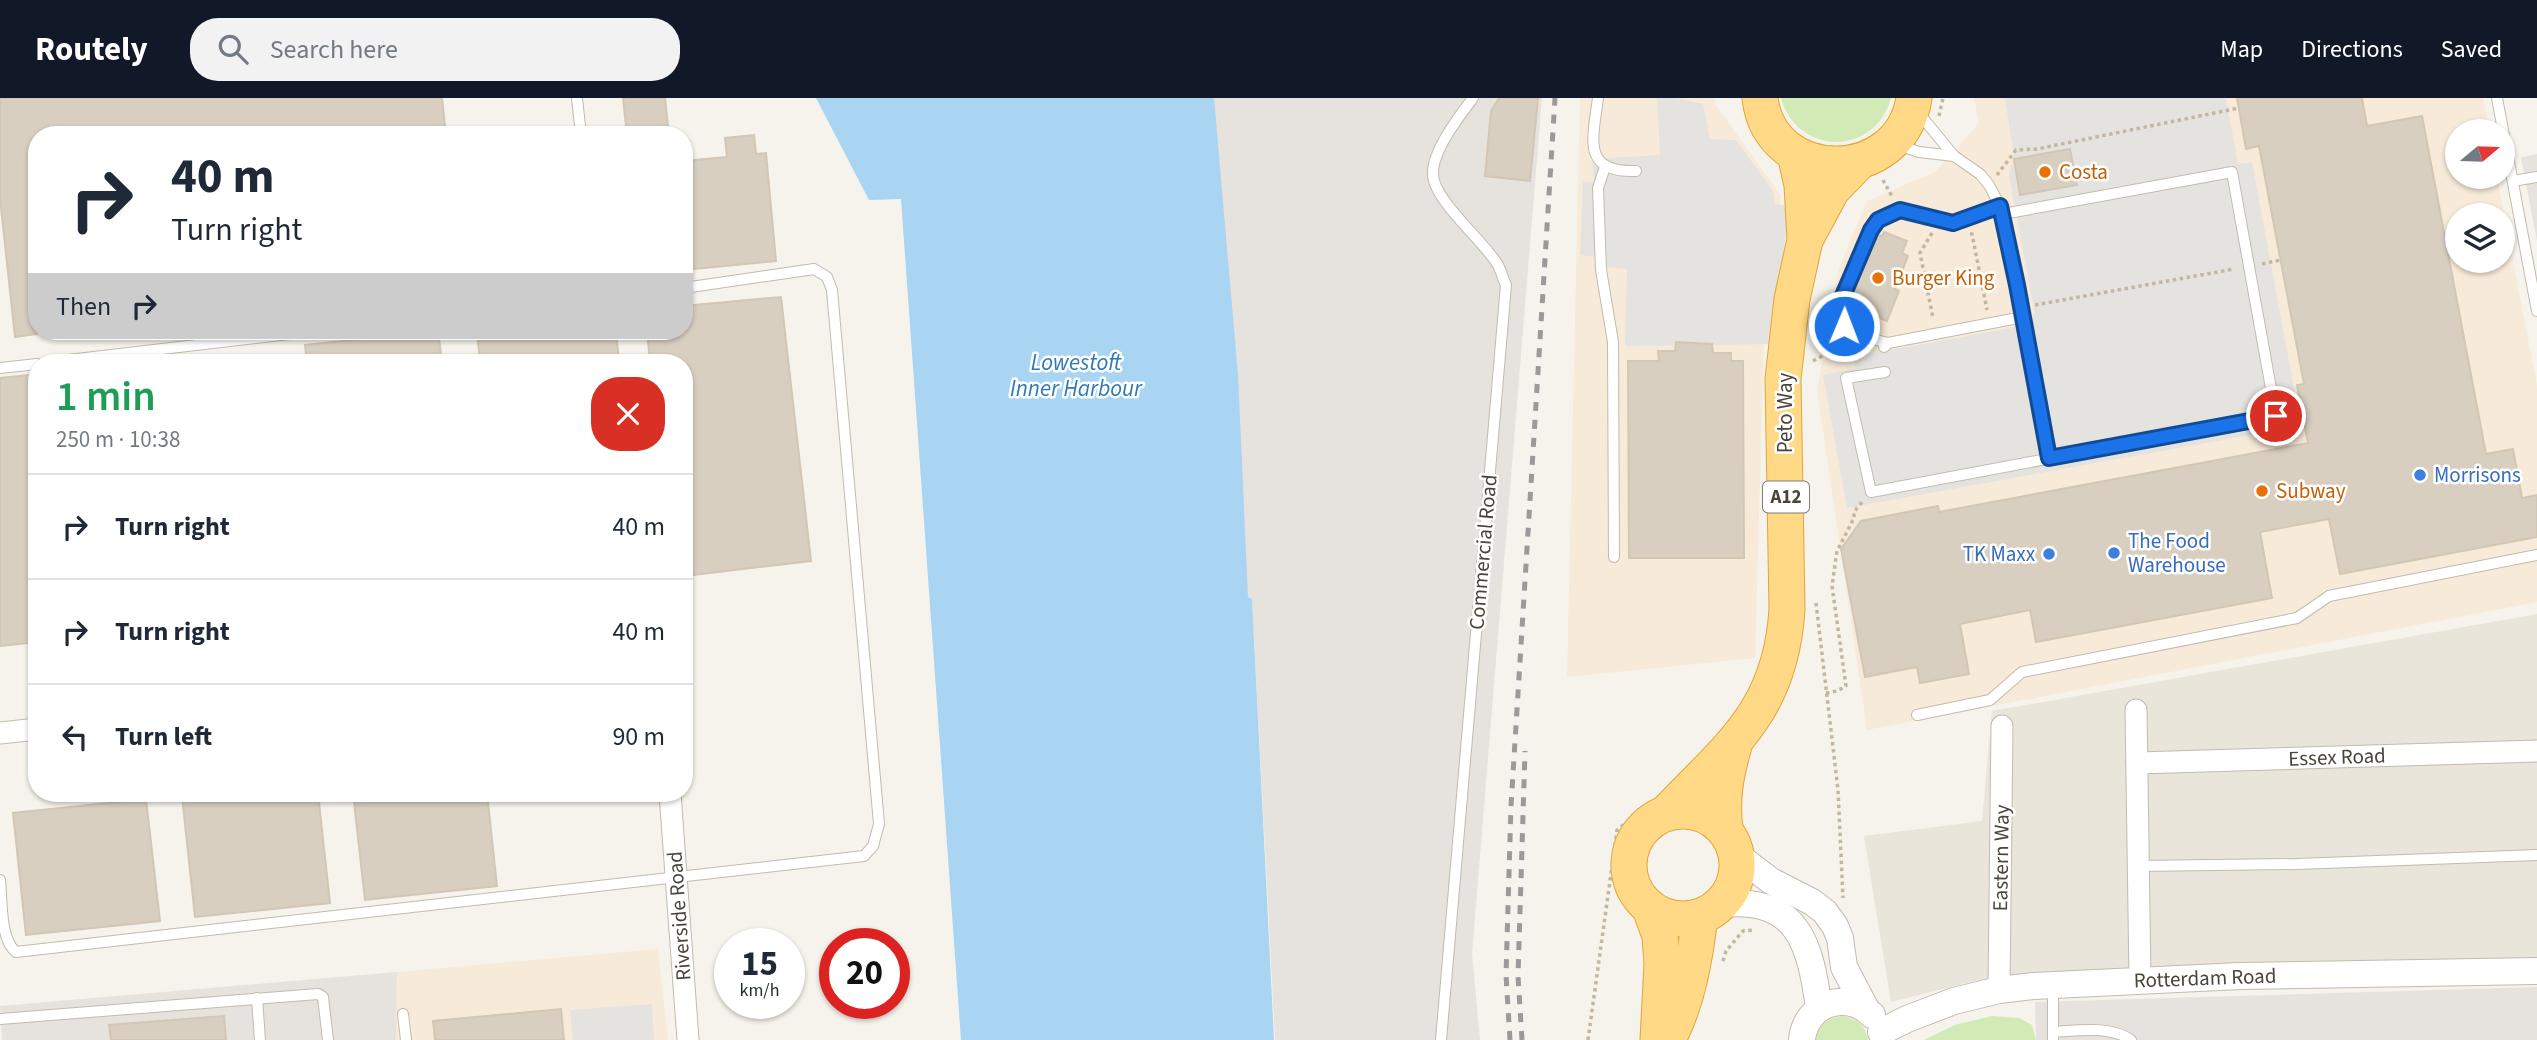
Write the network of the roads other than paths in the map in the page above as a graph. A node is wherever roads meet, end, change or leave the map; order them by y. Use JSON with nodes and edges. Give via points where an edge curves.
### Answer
{"nodes":[{"id":1,"x":577,"y":98,"type":"edge"},
{"id":2,"x":1473,"y":98,"type":"edge"},
{"id":3,"x":1598,"y":98,"type":"edge"},
{"id":4,"x":2497,"y":98,"type":"edge"},
{"id":5,"x":1756,"y":102,"type":"edge"},
{"id":6,"x":1925,"y":107,"type":"edge"},
{"id":7,"x":2501,"y":119,"type":"edge"},
{"id":8,"x":580,"y":126,"type":"edge"},
{"id":9,"x":1905,"y":147,"type":"junction"},
{"id":10,"x":1795,"y":154,"type":"junction"},
{"id":11,"x":1954,"y":156,"type":"junction"},
{"id":12,"x":1605,"y":167,"type":"junction"},
{"id":13,"x":1870,"y":170,"type":"junction"},
{"id":14,"x":1636,"y":171,"type":"dead end"},
{"id":15,"x":2537,"y":177,"type":"edge"},
{"id":16,"x":2515,"y":181,"type":"edge"},
{"id":17,"x":2514,"y":189,"type":"edge"},
{"id":18,"x":2001,"y":210,"type":"junction"},
{"id":19,"x":1805,"y":240,"type":"junction"},
{"id":20,"x":693,"y":287,"type":"edge"},
{"id":21,"x":2537,"y":311,"type":"edge"},
{"id":22,"x":2023,"y":317,"type":"junction"},
{"id":23,"x":239,"y":340,"type":"edge"},
{"id":24,"x":119,"y":354,"type":"edge"},
{"id":25,"x":28,"y":365,"type":"edge"},
{"id":26,"x":0,"y":368,"type":"edge"},
{"id":27,"x":1885,"y":372,"type":"dead end"},
{"id":28,"x":2049,"y":458,"type":"junction"},
{"id":29,"x":2537,"y":555,"type":"edge"},
{"id":30,"x":1614,"y":557,"type":"dead end"},
{"id":31,"x":2136,"y":709,"type":"dead end"},
{"id":32,"x":1917,"y":715,"type":"dead end"},
{"id":33,"x":2002,"y":726,"type":"dead end"},
{"id":34,"x":28,"y":730,"type":"edge"},
{"id":35,"x":0,"y":733,"type":"edge"},
{"id":36,"x":1735,"y":741,"type":"junction"},
{"id":37,"x":2537,"y":751,"type":"edge"},
{"id":38,"x":2137,"y":763,"type":"junction"},
{"id":39,"x":671,"y":802,"type":"edge"},
{"id":40,"x":1654,"y":810,"type":"junction"},
{"id":41,"x":1731,"y":842,"type":"junction"},
{"id":42,"x":2537,"y":855,"type":"edge"},
{"id":43,"x":2137,"y":866,"type":"junction"},
{"id":44,"x":677,"y":877,"type":"junction"},
{"id":45,"x":0,"y":880,"type":"edge"},
{"id":46,"x":1650,"y":908,"type":"junction"},
{"id":47,"x":1711,"y":910,"type":"junction"},
{"id":48,"x":2537,"y":971,"type":"edge"},
{"id":49,"x":2140,"y":979,"type":"junction"},
{"id":50,"x":2054,"y":985,"type":"junction"},
{"id":51,"x":1999,"y":990,"type":"junction"},
{"id":52,"x":257,"y":998,"type":"junction"},
{"id":53,"x":1819,"y":1007,"type":"junction"},
{"id":54,"x":1866,"y":1009,"type":"junction"},
{"id":55,"x":403,"y":1014,"type":"dead end"},
{"id":56,"x":0,"y":1018,"type":"edge"},
{"id":57,"x":1881,"y":1036,"type":"edge"},
{"id":58,"x":2053,"y":1036,"type":"edge"},
{"id":59,"x":260,"y":1040,"type":"edge"},
{"id":60,"x":328,"y":1040,"type":"edge"},
{"id":61,"x":406,"y":1040,"type":"edge"},
{"id":62,"x":688,"y":1040,"type":"edge"},
{"id":63,"x":1441,"y":1040,"type":"edge"},
{"id":64,"x":1658,"y":1040,"type":"edge"},
{"id":65,"x":1667,"y":1040,"type":"edge"},
{"id":66,"x":1802,"y":1040,"type":"edge"},
{"id":67,"x":2131,"y":1040,"type":"edge"}],
"edges":[{"from":1,"to":8,"type":"lane"},
{"from":2,"to":63,"type":"lane","name":"Commercial Road","via":[[1453,125],[1433,173],[1438,193],[1492,257],[1506,285]]},
{"from":3,"to":12,"type":"lane","via":[[1594,138],[1597,157]]},
{"from":4,"to":7,"type":"lane"},
{"from":5,"to":10,"type":"highway","via":[[1774,134]]},
{"from":6,"to":9,"type":"highway","via":[[1905,126]]},
{"from":6,"to":11,"type":"lane"},
{"from":9,"to":11,"type":"lane"},
{"from":9,"to":13,"type":"highway","via":[[1876,155]]},
{"from":10,"to":13,"type":"highway","via":[[1815,163]]},
{"from":10,"to":19,"type":"highway","name":"Peto Way","number":"A12"},
{"from":11,"to":18,"type":"lane","via":[[1980,174]]},
{"from":12,"to":14,"type":"lane"},
{"from":12,"to":30,"type":"lane","via":[[1598,188],[1601,270],[1613,342]]},
{"from":13,"to":19,"type":"highway","name":"Peto Way","number":"A12","via":[[1832,190]]},
{"from":15,"to":16,"type":"lane"},
{"from":17,"to":21,"type":"lane"},
{"from":18,"to":22,"type":"lane"},
{"from":18,"to":22,"type":"lane","via":[[1953,223],[1900,210],[1878,220],[1839,305],[1849,332],[1885,346]]},
{"from":18,"to":28,"type":"lane","via":[[2232,172],[2276,416]]},
{"from":19,"to":36,"type":"highway","name":"Peto Way","number":"A12","via":[[1792,299],[1783,379],[1786,635],[1772,686]]},
{"from":20,"to":44,"type":"lane","via":[[814,269],[827,277],[832,290],[879,824],[873,846],[864,856]]},
{"from":22,"to":28,"type":"lane"},
{"from":23,"to":24,"type":"lane"},
{"from":25,"to":26,"type":"lane"},
{"from":27,"to":28,"type":"lane","via":[[1846,378],[1871,492]]},
{"from":29,"to":32,"type":"lane","via":[[2329,596],[2297,618],[2022,672],[1990,700]]},
{"from":31,"to":38,"type":"street"},
{"from":33,"to":51,"type":"street","name":"Eastern Way"},
{"from":34,"to":35,"type":"street"},
{"from":36,"to":40,"type":"highway","name":"Peto Way","number":"A12"},
{"from":36,"to":41,"type":"highway","name":"Peto Way","number":"A12","via":[[1722,807]]},
{"from":37,"to":38,"type":"street","name":"Essex Road"},
{"from":38,"to":43,"type":"street"},
{"from":39,"to":44,"type":"street","name":"Riverside Road"},
{"from":40,"to":41,"type":"highway","via":[[1698,812],[1713,819]]},
{"from":40,"to":46,"type":"highway","via":[[1632,848],[1629,864],[1638,896]]},
{"from":41,"to":47,"type":"highway","via":[[1738,873],[1732,889]]},
{"from":41,"to":54,"type":"street","via":[[1771,881],[1825,912],[1835,926],[1844,967]]},
{"from":42,"to":43,"type":"lane"},
{"from":43,"to":49,"type":"street"},
{"from":44,"to":45,"type":"lane","via":[[16,951],[6,937]]},
{"from":44,"to":62,"type":"street","name":"Riverside Road"},
{"from":46,"to":47,"type":"highway","via":[[1674,918]]},
{"from":46,"to":64,"type":"highway","via":[[1660,936],[1662,963]]},
{"from":47,"to":53,"type":"street","via":[[1746,901],[1773,909],[1788,920],[1809,953]]},
{"from":47,"to":65,"type":"highway"},
{"from":48,"to":49,"type":"street","name":"Rotterdam Road"},
{"from":49,"to":50,"type":"street","name":"Rotterdam Road"},
{"from":50,"to":51,"type":"street","name":"Rotterdam Road"},
{"from":50,"to":58,"type":"lane"},
{"from":51,"to":57,"type":"street","name":"Rotterdam Road","via":[[1907,1018]]},
{"from":52,"to":56,"type":"lane"},
{"from":52,"to":59,"type":"lane"},
{"from":52,"to":60,"type":"lane","via":[[318,994],[323,997]]},
{"from":53,"to":54,"type":"street","via":[[1851,1002]]},
{"from":53,"to":66,"type":"street","via":[[1809,1017]]},
{"from":54,"to":57,"type":"street"},
{"from":55,"to":61,"type":"lane"},
{"from":58,"to":67,"type":"lane","via":[[2101,1030]]}]}
